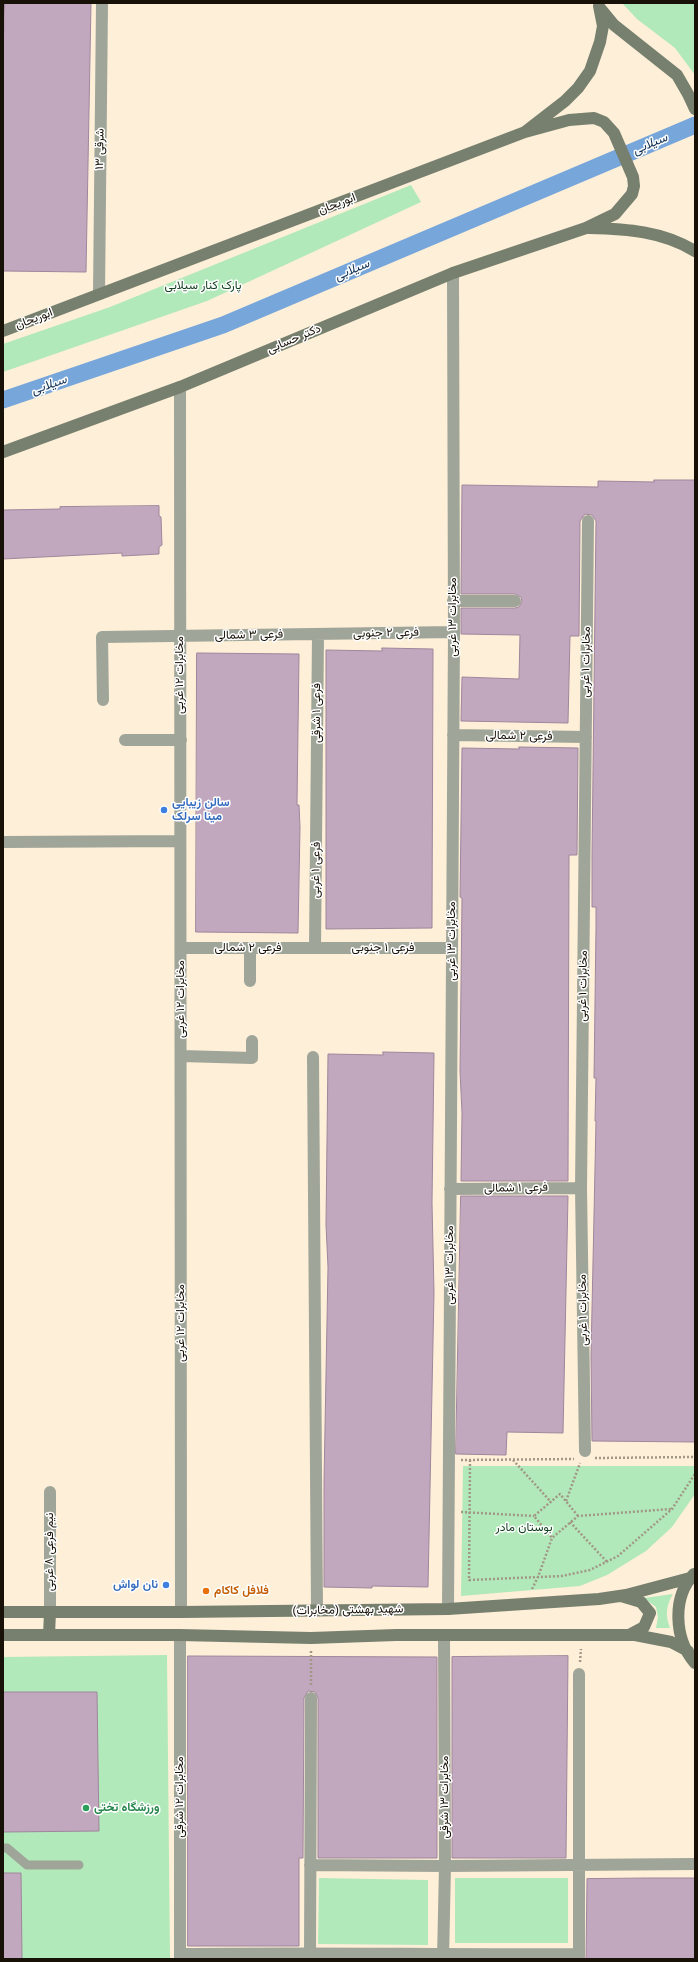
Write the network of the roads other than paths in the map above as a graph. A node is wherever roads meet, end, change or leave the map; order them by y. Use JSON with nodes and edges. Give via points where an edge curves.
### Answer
{"nodes":[{"id":1,"x":102,"y":3,"type":"edge"},
{"id":2,"x":598,"y":5,"type":"edge"},
{"id":3,"x":695,"y":109,"type":"edge"},
{"id":4,"x":525,"y":132,"type":"junction"},
{"id":5,"x":586,"y":228,"type":"junction"},
{"id":6,"x":695,"y":251,"type":"edge"},
{"id":7,"x":453,"y":273,"type":"junction"},
{"id":8,"x":99,"y":294,"type":"junction"},
{"id":9,"x":3,"y":331,"type":"edge"},
{"id":10,"x":180,"y":387,"type":"junction"},
{"id":11,"x":3,"y":452,"type":"edge"},
{"id":12,"x":588,"y":521,"type":"dead end"},
{"id":13,"x":453,"y":601,"type":"junction"},
{"id":14,"x":515,"y":601,"type":"dead end"},
{"id":15,"x":454,"y":632,"type":"junction"},
{"id":16,"x":318,"y":634,"type":"junction"},
{"id":17,"x":180,"y":636,"type":"junction"},
{"id":18,"x":102,"y":700,"type":"dead end"},
{"id":19,"x":453,"y":735,"type":"junction"},
{"id":20,"x":586,"y":737,"type":"junction"},
{"id":21,"x":125,"y":740,"type":"dead end"},
{"id":22,"x":180,"y":740,"type":"junction"},
{"id":23,"x":316,"y":791,"type":"joint"},
{"id":24,"x":180,"y":841,"type":"junction"},
{"id":25,"x":3,"y":842,"type":"edge"},
{"id":26,"x":180,"y":948,"type":"junction"},
{"id":27,"x":250,"y":948,"type":"junction"},
{"id":28,"x":315,"y":948,"type":"junction"},
{"id":29,"x":452,"y":948,"type":"junction"},
{"id":30,"x":250,"y":981,"type":"dead end"},
{"id":31,"x":252,"y":1041,"type":"dead end"},
{"id":32,"x":181,"y":1056,"type":"junction"},
{"id":33,"x":313,"y":1058,"type":"dead end"},
{"id":34,"x":581,"y":1188,"type":"junction"},
{"id":35,"x":450,"y":1189,"type":"junction"},
{"id":36,"x":585,"y":1451,"type":"road end"},
{"id":37,"x":50,"y":1492,"type":"dead end"},
{"id":38,"x":693,"y":1576,"type":"edge"},
{"id":39,"x":620,"y":1596,"type":"junction"},
{"id":40,"x":448,"y":1609,"type":"junction"},
{"id":41,"x":317,"y":1610,"type":"junction"},
{"id":42,"x":3,"y":1612,"type":"edge"},
{"id":43,"x":50,"y":1612,"type":"junction"},
{"id":44,"x":181,"y":1612,"type":"junction"},
{"id":45,"x":3,"y":1634,"type":"edge"},
{"id":46,"x":49,"y":1634,"type":"junction"},
{"id":47,"x":180,"y":1635,"type":"junction"},
{"id":48,"x":444,"y":1635,"type":"junction"},
{"id":49,"x":629,"y":1635,"type":"junction"},
{"id":50,"x":688,"y":1651,"type":"junction"},
{"id":51,"x":695,"y":1663,"type":"edge"},
{"id":52,"x":579,"y":1674,"type":"road end"},
{"id":53,"x":311,"y":1698,"type":"road end"},
{"id":54,"x":3,"y":1848,"type":"edge"},
{"id":55,"x":580,"y":1864,"type":"junction"},
{"id":56,"x":695,"y":1864,"type":"edge"},
{"id":57,"x":79,"y":1865,"type":"dead end"},
{"id":58,"x":310,"y":1865,"type":"junction"},
{"id":59,"x":445,"y":1866,"type":"junction"},
{"id":60,"x":180,"y":1956,"type":"edge"},
{"id":61,"x":310,"y":1956,"type":"edge"},
{"id":62,"x":579,"y":1956,"type":"edge"},
{"id":63,"x":443,"y":1957,"type":"edge"}],
"edges":[{"from":1,"to":8,"type":"street","name":"۱۳ شرقی"},
{"from":2,"to":3,"type":"main road","via":[[614,26],[677,76]]},
{"from":2,"to":4,"type":"main road","name":"ابوریحان","via":[[602,26],[601,37],[590,71],[565,101]]},
{"from":4,"to":5,"type":"main road","via":[[569,120],[594,118],[604,122],[614,133],[633,177],[632,194],[614,214]]},
{"from":4,"to":8,"type":"main road","name":"ابوریحان"},
{"from":5,"to":6,"type":"main road","via":[[623,228],[657,234]]},
{"from":5,"to":7,"type":"main road","name":"دکتر حسابی"},
{"from":7,"to":10,"type":"main road","name":"دکتر حسابی"},
{"from":7,"to":13,"type":"street","name":"مخابرات ۱۳ غربی"},
{"from":8,"to":9,"type":"main road","name":"ابوریحان"},
{"from":10,"to":11,"type":"main road","name":"دکتر حسابی"},
{"from":10,"to":17,"type":"street","name":"مخابرات ۱۲ غربی"},
{"from":12,"to":20,"type":"street","name":"مخابرات ۱ غربی"},
{"from":13,"to":14,"type":"street"},
{"from":13,"to":15,"type":"street","name":"مخابرات ۱۳ غربی"},
{"from":15,"to":16,"type":"street","name":"فرعی ۲ جنوبی"},
{"from":15,"to":19,"type":"street","name":"مخابرات ۱۳ غربی"},
{"from":16,"to":17,"type":"street","name":"فرعی ۳ شمالی"},
{"from":16,"to":23,"type":"street","name":"فرعی ۱ شرقی"},
{"from":17,"to":18,"type":"street","name":"فرعی ۳ شمالی","via":[[102,637]]},
{"from":17,"to":22,"type":"street","name":"مخابرات ۱۲ غربی"},
{"from":19,"to":20,"type":"street","name":"فرعی ۲ شمالی"},
{"from":19,"to":29,"type":"street","name":"مخابرات ۱۳ غربی"},
{"from":20,"to":34,"type":"street","name":"مخابرات ۱ غربی"},
{"from":21,"to":22,"type":"street"},
{"from":22,"to":24,"type":"street","name":"مخابرات ۱۲ غربی"},
{"from":23,"to":28,"type":"street","name":"فرعی ۱ غربی"},
{"from":24,"to":25,"type":"street"},
{"from":24,"to":26,"type":"street","name":"مخابرات ۱۲ غربی"},
{"from":26,"to":27,"type":"street","name":"فرعی ۲ شمالی"},
{"from":26,"to":32,"type":"street","name":"مخابرات ۱۲ غربی"},
{"from":27,"to":28,"type":"street","name":"فرعی ۲ شمالی"},
{"from":27,"to":30,"type":"street"},
{"from":28,"to":29,"type":"street","name":"فرعی ۱ جنوبی"},
{"from":29,"to":35,"type":"street","name":"مخابرات ۱۳ غربی"},
{"from":31,"to":32,"type":"street","via":[[252,1058]]},
{"from":32,"to":44,"type":"street","name":"مخابرات ۱۲ غربی"},
{"from":33,"to":41,"type":"street"},
{"from":34,"to":35,"type":"street","name":"فرعی ۱ شمالی"},
{"from":34,"to":36,"type":"street","name":"مخابرات ۱ غربی"},
{"from":35,"to":40,"type":"street","name":"مخابرات ۱۳ غربی"},
{"from":37,"to":43,"type":"street","name":"نیم فرعی ۸ غربی"},
{"from":38,"to":39,"type":"main road","name":"شهید بهشتی (مخابرات)"},
{"from":38,"to":50,"type":"main road","via":[[681,1599],[678,1612],[679,1631]]},
{"from":39,"to":40,"type":"main road","name":"شهید بهشتی (مخابرات)"},
{"from":39,"to":49,"type":"main road","via":[[641,1602],[650,1612],[644,1627]]},
{"from":40,"to":41,"type":"main road","name":"شهید بهشتی (مخابرات)"},
{"from":41,"to":44,"type":"main road","name":"شهید بهشتی (مخابرات)"},
{"from":42,"to":43,"type":"main road","name":"شهید بهشتی (مخابرات)"},
{"from":43,"to":44,"type":"main road","name":"شهید بهشتی (مخابرات)"},
{"from":43,"to":46,"type":"main road"},
{"from":45,"to":46,"type":"main road"},
{"from":46,"to":47,"type":"main road"},
{"from":47,"to":48,"type":"main road","via":[[311,1638]]},
{"from":47,"to":60,"type":"street","name":"مخابرات ۱۲ شرقی"},
{"from":48,"to":49,"type":"main road"},
{"from":48,"to":59,"type":"street","name":"مخابرات ۱۳ شرقی"},
{"from":49,"to":50,"type":"main road","via":[[671,1642]]},
{"from":50,"to":51,"type":"main road"},
{"from":52,"to":55,"type":"street"},
{"from":53,"to":58,"type":"street"},
{"from":54,"to":57,"type":"lane","via":[[7,1848],[27,1865]]},
{"from":55,"to":56,"type":"street"},
{"from":55,"to":59,"type":"street"},
{"from":55,"to":62,"type":"street"},
{"from":58,"to":59,"type":"street"},
{"from":58,"to":61,"type":"street"},
{"from":59,"to":63,"type":"street","name":"مخابرات ۱۳ شرقی"},
{"from":60,"to":61,"type":"street"},
{"from":61,"to":63,"type":"street"},
{"from":62,"to":63,"type":"street"}]}
